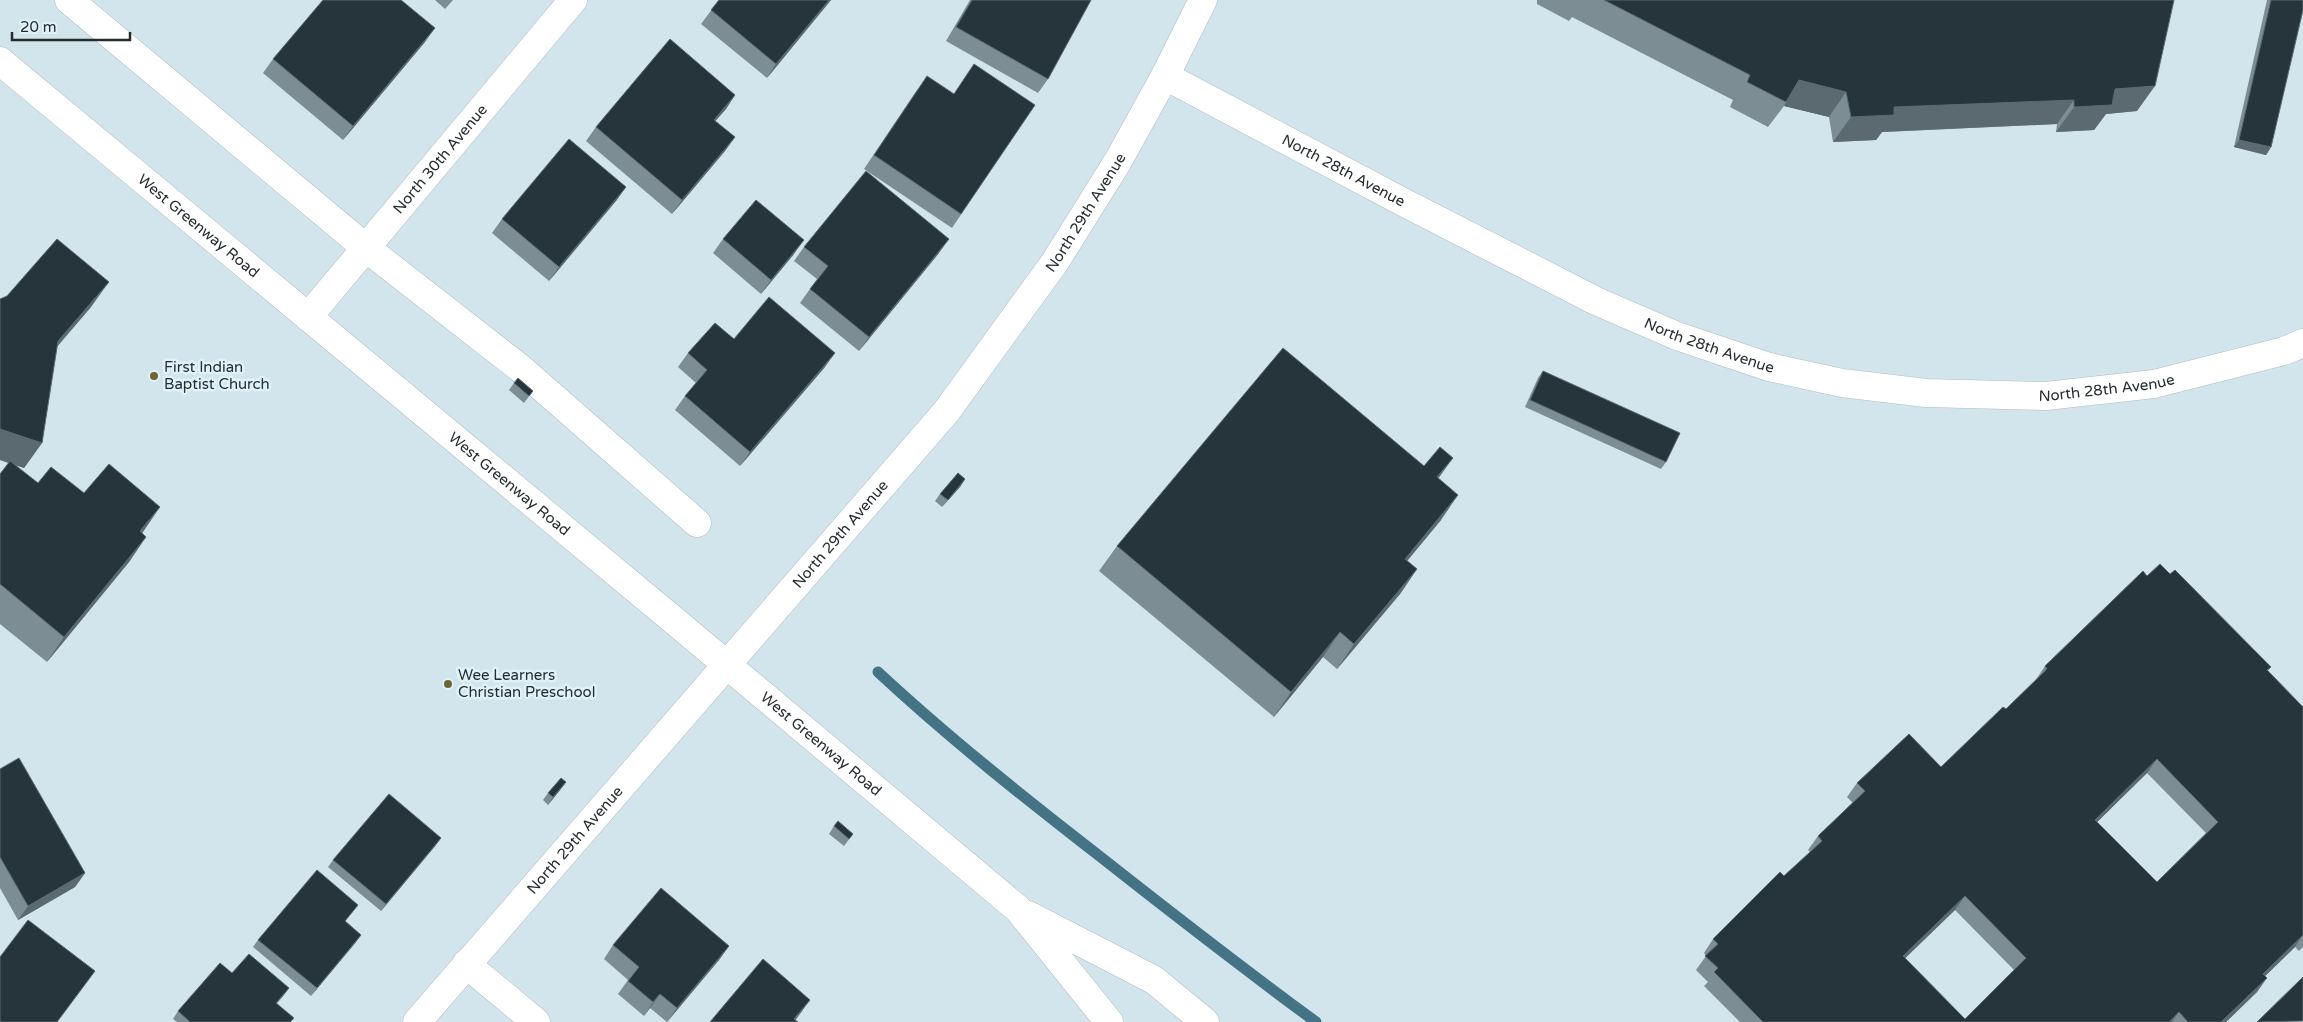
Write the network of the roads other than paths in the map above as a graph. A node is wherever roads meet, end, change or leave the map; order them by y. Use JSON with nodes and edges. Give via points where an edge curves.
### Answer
{"nodes":[{"id":1,"x":69,"y":0,"type":"edge"},
{"id":2,"x":573,"y":0,"type":"edge"},
{"id":3,"x":1203,"y":0,"type":"edge"},
{"id":4,"x":0,"y":61,"type":"edge"},
{"id":5,"x":1165,"y":76,"type":"junction"},
{"id":6,"x":366,"y":248,"type":"junction"},
{"id":7,"x":308,"y":317,"type":"junction"},
{"id":8,"x":2303,"y":343,"type":"edge"},
{"id":9,"x":697,"y":523,"type":"dead end"},
{"id":10,"x":726,"y":664,"type":"junction"},
{"id":11,"x":1018,"y":909,"type":"junction"},
{"id":12,"x":466,"y":964,"type":"junction"},
{"id":13,"x":417,"y":1022,"type":"edge"},
{"id":14,"x":536,"y":1022,"type":"edge"},
{"id":15,"x":1108,"y":1022,"type":"edge"},
{"id":16,"x":1205,"y":1022,"type":"edge"}],
"edges":[{"from":1,"to":6,"type":"street"},
{"from":2,"to":6,"type":"street","name":"North 30th Avenue"},
{"from":3,"to":5,"type":"street","name":"North 29th Avenue"},
{"from":4,"to":7,"type":"street","name":"West Greenway Road"},
{"from":5,"to":8,"type":"street","name":"North 28th Avenue","via":[[1596,301],[1677,336],[1769,368],[1842,383],[1926,393],[2046,396],[2154,384],[2284,351]]},
{"from":5,"to":10,"type":"street","name":"North 29th Avenue","via":[[1118,161],[1055,262],[992,352],[918,446]]},
{"from":6,"to":7,"type":"street","name":"North 30th Avenue"},
{"from":6,"to":9,"type":"street","via":[[527,375]]},
{"from":7,"to":10,"type":"street","name":"West Greenway Road"},
{"from":10,"to":11,"type":"street","name":"West Greenway Road"},
{"from":10,"to":12,"type":"street","name":"North 29th Avenue"},
{"from":11,"to":15,"type":"street","name":"West Greenway Road"},
{"from":11,"to":16,"type":"street","name":"West Greenway Road","via":[[1154,980]]},
{"from":12,"to":13,"type":"street","name":"North 29th Avenue"},
{"from":12,"to":14,"type":"street"}]}
